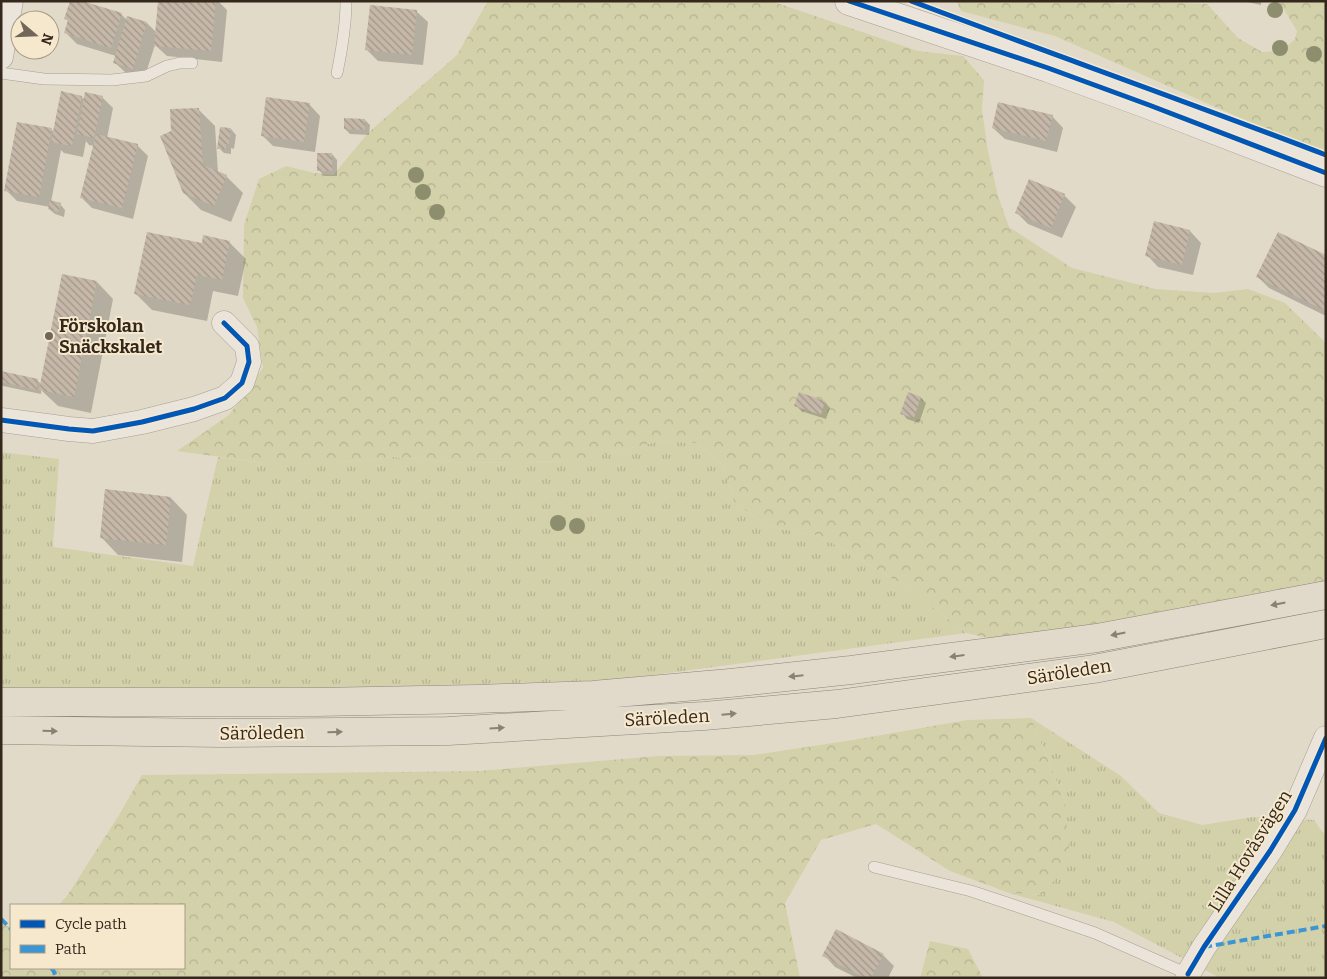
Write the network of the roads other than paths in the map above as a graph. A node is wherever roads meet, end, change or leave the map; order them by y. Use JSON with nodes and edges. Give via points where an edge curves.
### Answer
{"nodes":[{"id":1,"x":11,"y":1,"type":"edge"},
{"id":2,"x":346,"y":1,"type":"edge"},
{"id":3,"x":849,"y":1,"type":"edge"},
{"id":4,"x":1,"y":56,"type":"edge"},
{"id":5,"x":192,"y":63,"type":"dead end"},
{"id":6,"x":1,"y":73,"type":"edge"},
{"id":7,"x":337,"y":73,"type":"dead end"},
{"id":8,"x":1326,"y":173,"type":"edge"},
{"id":9,"x":224,"y":323,"type":"dead end"},
{"id":10,"x":1,"y":420,"type":"edge"},
{"id":11,"x":1326,"y":595,"type":"edge"},
{"id":12,"x":1326,"y":624,"type":"edge"},
{"id":13,"x":1,"y":702,"type":"edge"},
{"id":14,"x":1,"y":730,"type":"edge"},
{"id":15,"x":1326,"y":738,"type":"edge"},
{"id":16,"x":874,"y":867,"type":"dead end"},
{"id":17,"x":1192,"y":976,"type":"edge"}],
"edges":[{"from":1,"to":4,"type":"street"},
{"from":2,"to":7,"type":"lane"},
{"from":3,"to":8,"type":"street","via":[[1112,91]]},
{"from":5,"to":6,"type":"lane","via":[[167,66],[146,76],[112,80],[44,79]]},
{"from":9,"to":10,"type":"street","via":[[247,346],[249,362],[242,383],[225,398],[142,422],[93,431]]},
{"from":11,"to":13,"type":"main road","name":"Säröleden","one_way":true,"via":[[1098,638],[832,672],[593,695],[316,702]]},
{"from":14,"to":12,"type":"main road","name":"Säröleden","one_way":true,"via":[[220,733],[448,730],[714,715],[837,704],[1094,669]]},
{"from":15,"to":17,"type":"street","name":"Lilla Hovåsvägen","via":[[1295,810],[1204,947]]},
{"from":16,"to":17,"type":"lane","via":[[1020,907],[1095,933]]}]}
